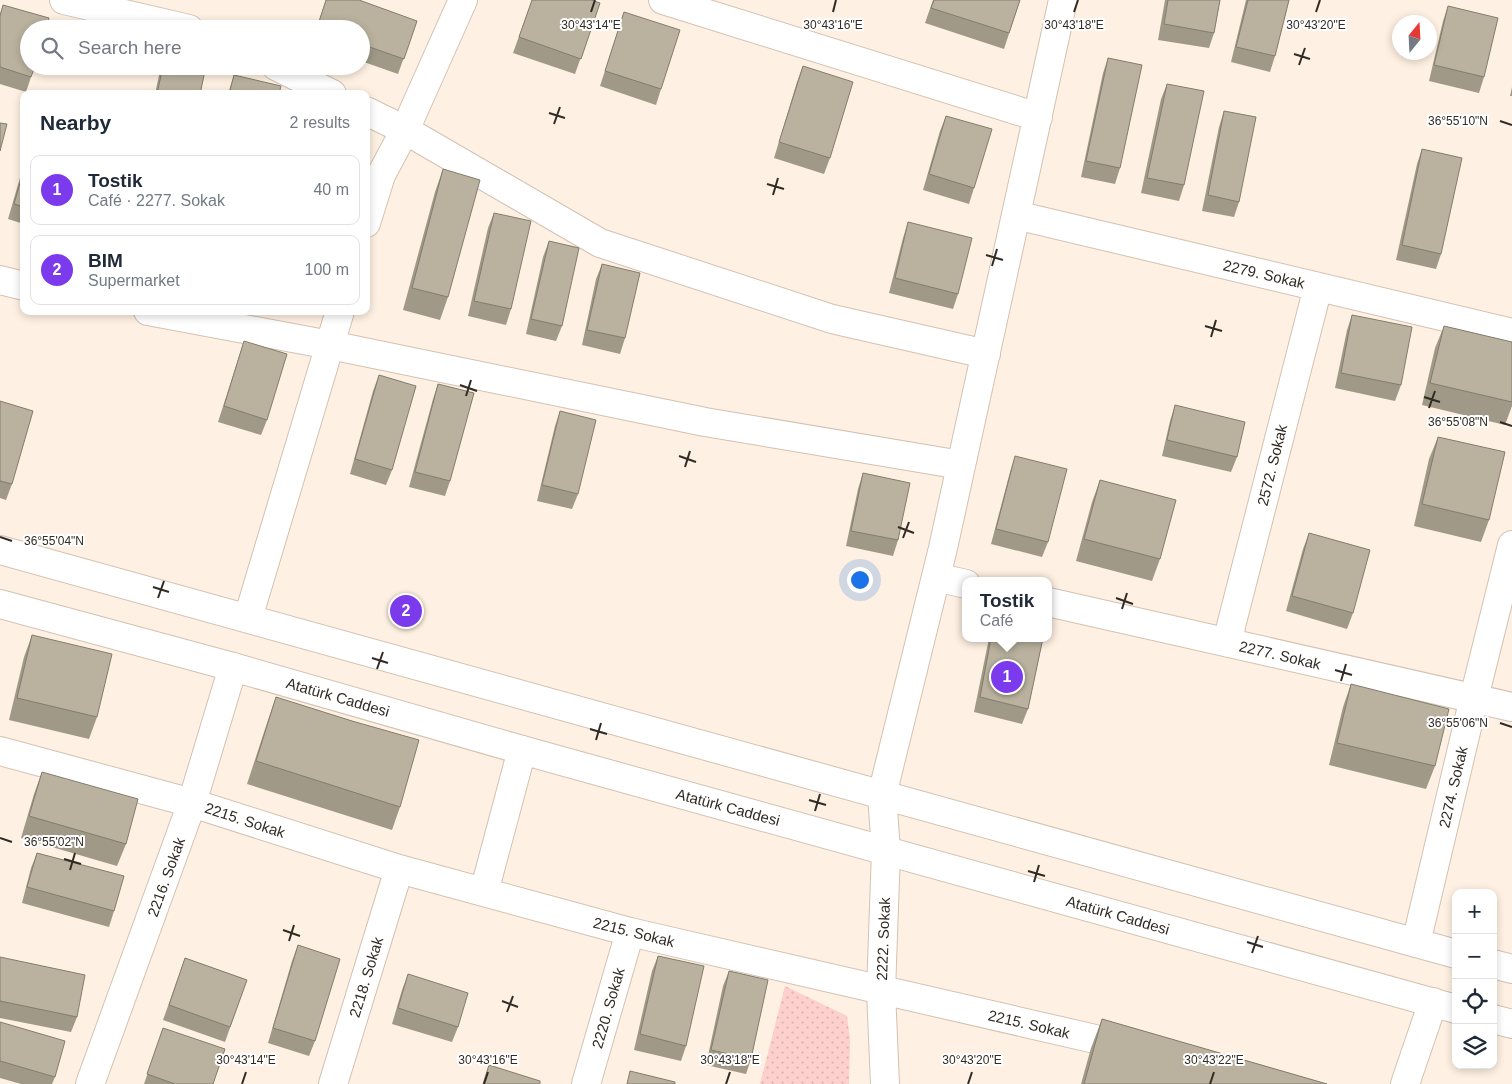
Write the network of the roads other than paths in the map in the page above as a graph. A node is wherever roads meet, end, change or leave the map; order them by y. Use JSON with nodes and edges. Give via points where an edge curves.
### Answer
{"nodes":[{"id":1,"x":64,"y":0,"type":"edge"},
{"id":2,"x":463,"y":0,"type":"edge"},
{"id":3,"x":663,"y":0,"type":"edge"},
{"id":4,"x":1064,"y":0,"type":"edge"},
{"id":5,"x":739,"y":12,"type":"edge"},
{"id":6,"x":150,"y":20,"type":"edge"},
{"id":7,"x":294,"y":75,"type":"edge"},
{"id":8,"x":324,"y":90,"type":"edge"},
{"id":9,"x":370,"y":113,"type":"edge"},
{"id":10,"x":1038,"y":117,"type":"junction"},
{"id":11,"x":405,"y":130,"type":"junction"},
{"id":12,"x":370,"y":210,"type":"edge"},
{"id":13,"x":1016,"y":215,"type":"junction"},
{"id":14,"x":0,"y":280,"type":"edge"},
{"id":15,"x":20,"y":285,"type":"edge"},
{"id":16,"x":1318,"y":287,"type":"junction"},
{"id":17,"x":169,"y":315,"type":"edge"},
{"id":18,"x":339,"y":315,"type":"edge"},
{"id":19,"x":1512,"y":333,"type":"edge"},
{"id":20,"x":330,"y":345,"type":"junction"},
{"id":21,"x":986,"y":354,"type":"junction"},
{"id":22,"x":961,"y":465,"type":"junction"},
{"id":23,"x":1512,"y":545,"type":"edge"},
{"id":24,"x":0,"y":550,"type":"edge"},
{"id":25,"x":936,"y":577,"type":"junction"},
{"id":26,"x":962,"y":583,"type":"edge"},
{"id":27,"x":1052,"y":603,"type":"edge"},
{"id":28,"x":0,"y":604,"type":"edge"},
{"id":29,"x":248,"y":618,"type":"junction"},
{"id":30,"x":1229,"y":643,"type":"junction"},
{"id":31,"x":233,"y":667,"type":"junction"},
{"id":32,"x":1474,"y":698,"type":"junction"},
{"id":33,"x":1512,"y":707,"type":"edge"},
{"id":34,"x":522,"y":750,"type":"junction"},
{"id":35,"x":0,"y":752,"type":"edge"},
{"id":36,"x":882,"y":794,"type":"junction"},
{"id":37,"x":192,"y":803,"type":"junction"},
{"id":38,"x":886,"y":851,"type":"junction"},
{"id":39,"x":399,"y":869,"type":"junction"},
{"id":40,"x":484,"y":892,"type":"junction"},
{"id":41,"x":630,"y":932,"type":"junction"},
{"id":42,"x":1416,"y":943,"type":"junction"},
{"id":43,"x":1452,"y":953,"type":"edge"},
{"id":44,"x":1497,"y":965,"type":"edge"},
{"id":45,"x":1512,"y":969,"type":"edge"},
{"id":46,"x":881,"y":990,"type":"junction"},
{"id":47,"x":1444,"y":1006,"type":"edge"},
{"id":48,"x":1497,"y":1020,"type":"edge"},
{"id":49,"x":1512,"y":1024,"type":"edge"},
{"id":50,"x":1153,"y":1053,"type":"edge"},
{"id":51,"x":90,"y":1084,"type":"edge"},
{"id":52,"x":333,"y":1084,"type":"edge"},
{"id":53,"x":586,"y":1084,"type":"edge"},
{"id":54,"x":885,"y":1084,"type":"edge"},
{"id":55,"x":1405,"y":1084,"type":"edge"}],
"edges":[{"from":1,"to":6,"type":"street"},
{"from":2,"to":11,"type":"street"},
{"from":3,"to":5,"type":"street"},
{"from":4,"to":10,"type":"street","name":"2222. Sokak"},
{"from":5,"to":10,"type":"street"},
{"from":7,"to":8,"type":"street"},
{"from":9,"to":11,"type":"street"},
{"from":10,"to":13,"type":"street","name":"2222. Sokak"},
{"from":11,"to":12,"type":"street","via":[[381,175]]},
{"from":11,"to":21,"type":"street","via":[[600,243],[832,319]]},
{"from":13,"to":16,"type":"street","name":"2279. Sokak"},
{"from":13,"to":21,"type":"street","name":"2222. Sokak"},
{"from":14,"to":15,"type":"street"},
{"from":16,"to":19,"type":"street","name":"2279. Sokak"},
{"from":16,"to":30,"type":"street","name":"2572. Sokak"},
{"from":17,"to":20,"type":"street"},
{"from":18,"to":20,"type":"street"},
{"from":20,"to":22,"type":"street","via":[[705,422]]},
{"from":20,"to":29,"type":"street"},
{"from":21,"to":22,"type":"street","name":"2222. Sokak"},
{"from":22,"to":25,"type":"street","name":"2222. Sokak"},
{"from":23,"to":32,"type":"street","name":"2274. Sokak"},
{"from":24,"to":29,"type":"street"},
{"from":25,"to":26,"type":"street"},
{"from":25,"to":36,"type":"street","name":"2222. Sokak"},
{"from":27,"to":30,"type":"street","name":"2277. Sokak"},
{"from":28,"to":31,"type":"street","name":"Atatürk Caddesi"},
{"from":29,"to":36,"type":"street"},
{"from":30,"to":32,"type":"street","name":"2277. Sokak"},
{"from":31,"to":34,"type":"street","name":"Atatürk Caddesi"},
{"from":31,"to":37,"type":"street","name":"2216. Sokak"},
{"from":32,"to":33,"type":"street","name":"2277. Sokak"},
{"from":32,"to":42,"type":"street","name":"2274. Sokak"},
{"from":34,"to":38,"type":"street","name":"Atatürk Caddesi"},
{"from":34,"to":40,"type":"street"},
{"from":35,"to":37,"type":"street","name":"2215. Sokak"},
{"from":36,"to":38,"type":"street","name":"2222. Sokak"},
{"from":36,"to":42,"type":"street"},
{"from":37,"to":39,"type":"street","name":"2215. Sokak"},
{"from":37,"to":51,"type":"street","name":"2216. Sokak"},
{"from":38,"to":46,"type":"street","name":"2222. Sokak"},
{"from":38,"to":47,"type":"street","name":"Atatürk Caddesi"},
{"from":39,"to":40,"type":"street","name":"2215. Sokak"},
{"from":39,"to":52,"type":"street","name":"2218. Sokak"},
{"from":40,"to":41,"type":"street","name":"2215. Sokak"},
{"from":41,"to":46,"type":"street","name":"2215. Sokak"},
{"from":41,"to":53,"type":"street","name":"2220. Sokak"},
{"from":42,"to":43,"type":"street"},
{"from":44,"to":45,"type":"street"},
{"from":46,"to":50,"type":"street","name":"2215. Sokak"},
{"from":46,"to":54,"type":"street","name":"2222. Sokak"},
{"from":47,"to":55,"type":"street"},
{"from":48,"to":49,"type":"street"}]}
